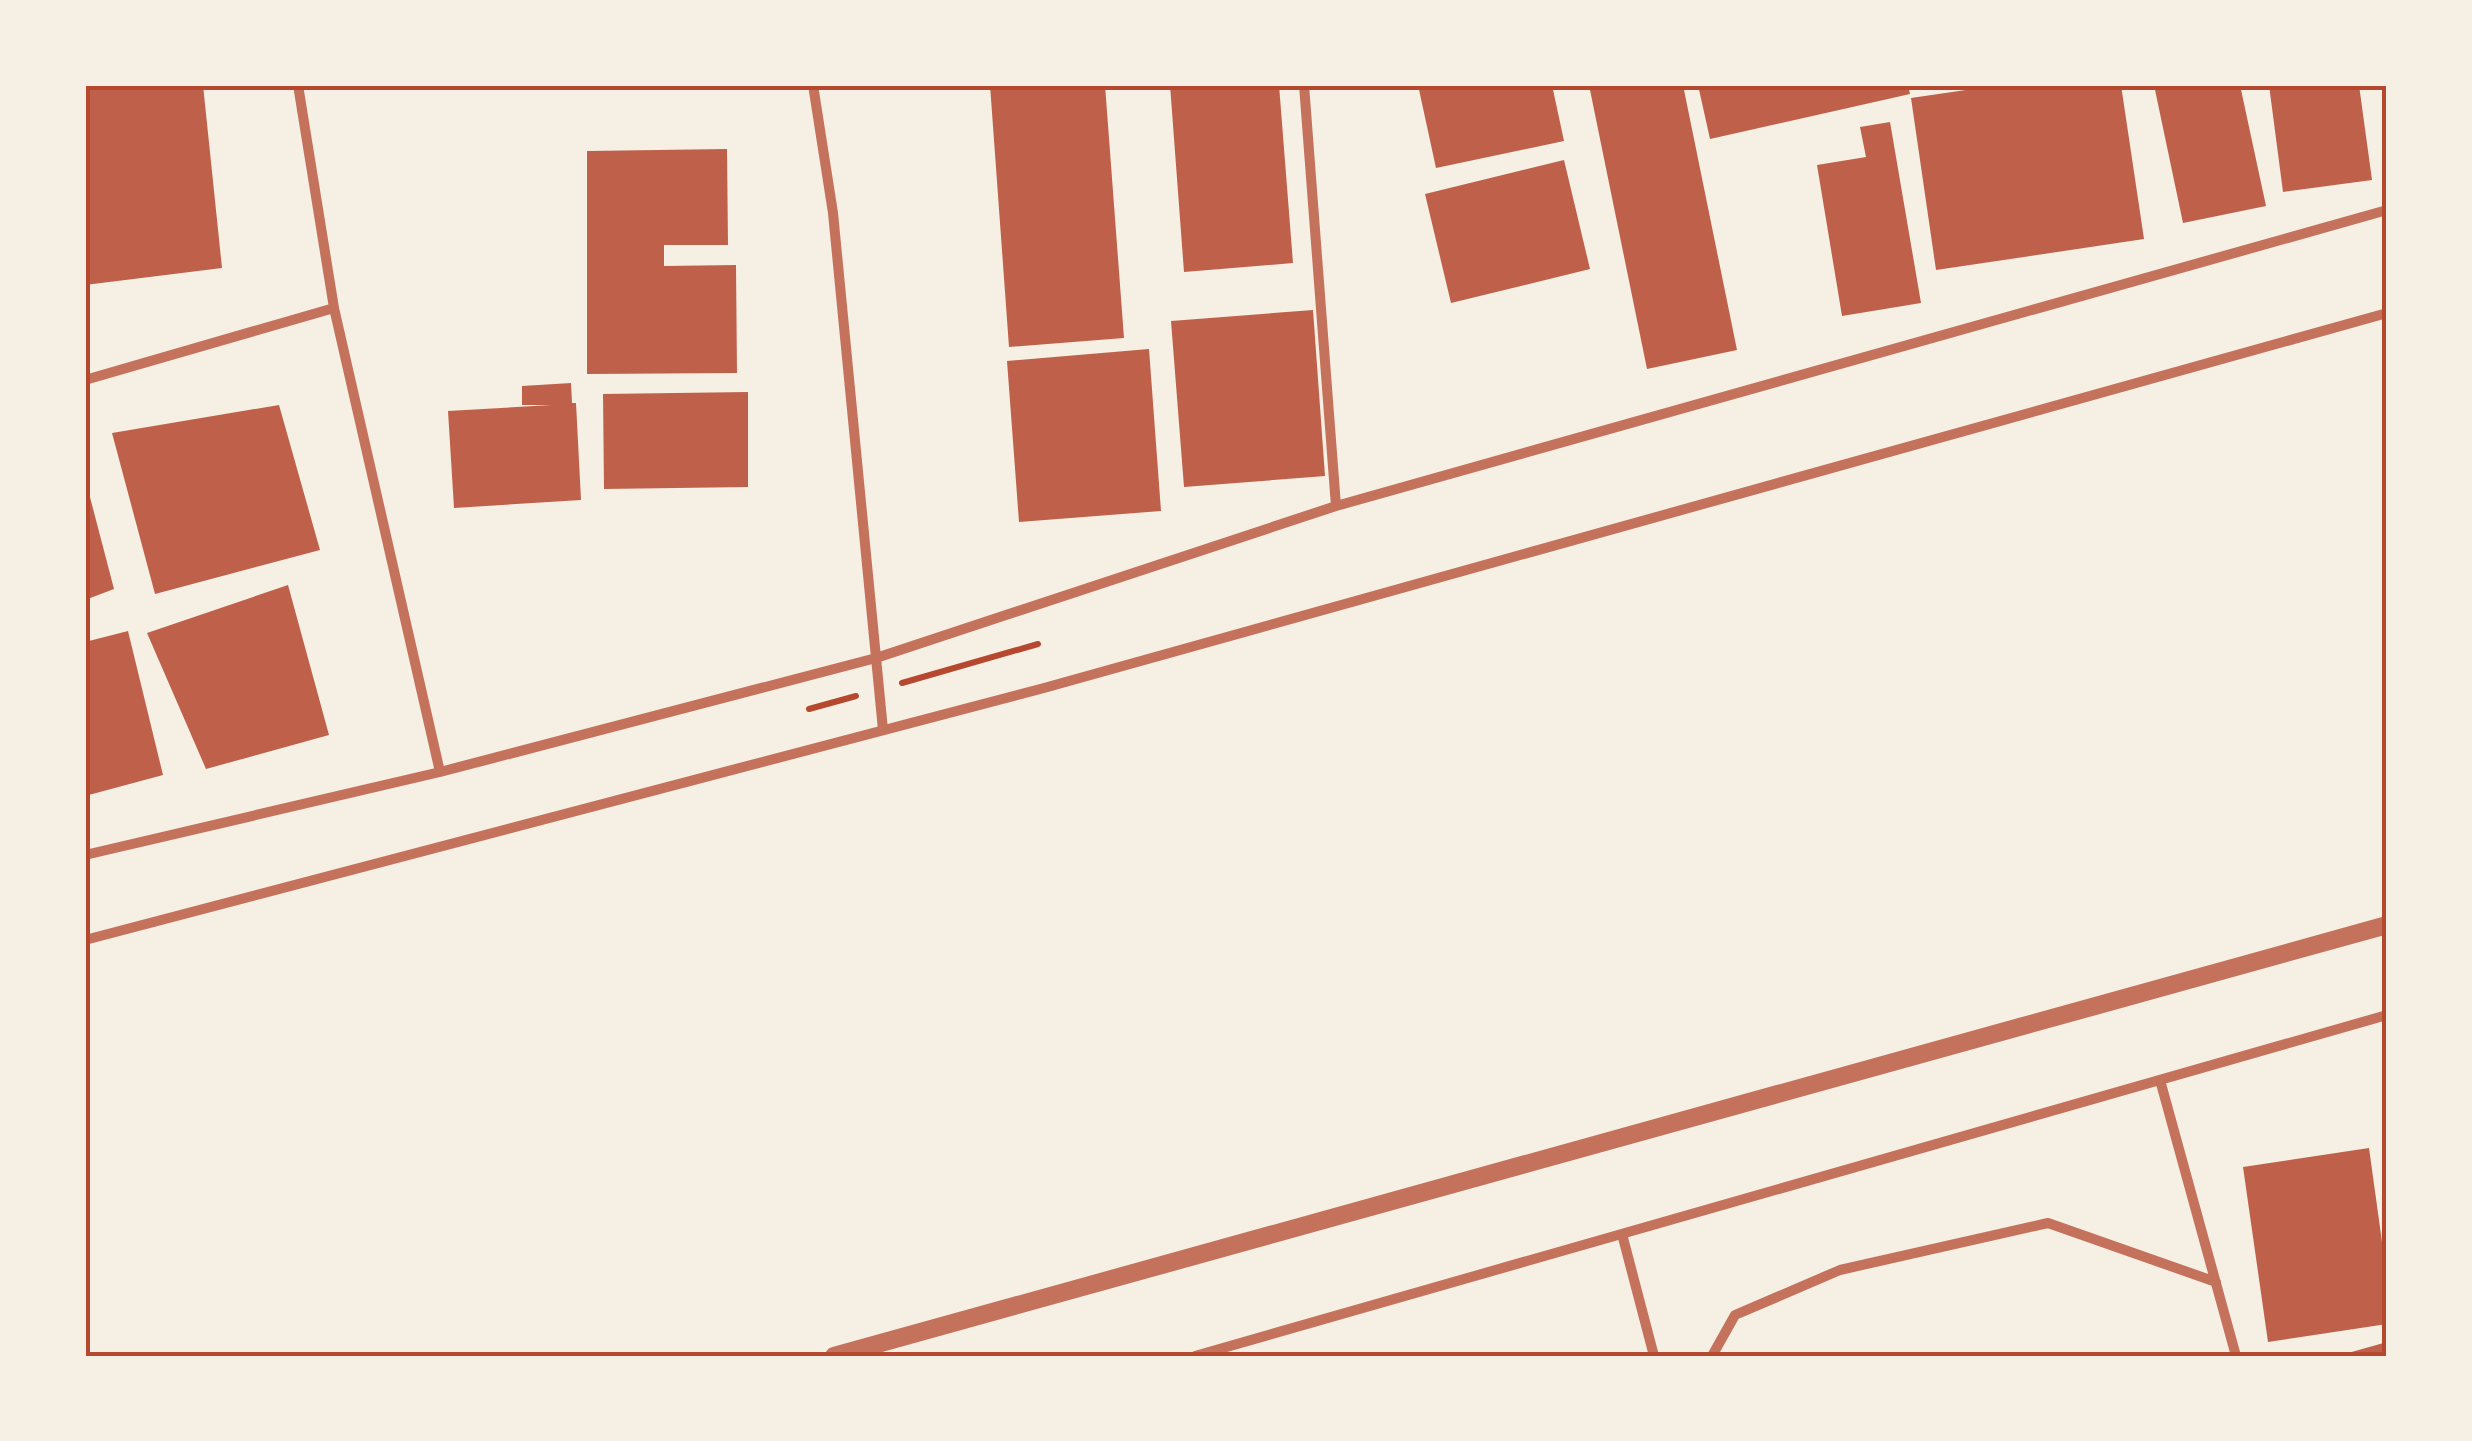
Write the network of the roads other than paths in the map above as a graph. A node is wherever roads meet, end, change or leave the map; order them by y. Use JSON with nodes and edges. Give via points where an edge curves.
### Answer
{"nodes":[{"id":1,"x":298,"y":85,"type":"edge"},
{"id":2,"x":813,"y":85,"type":"edge"},
{"id":3,"x":1304,"y":85,"type":"edge"},
{"id":4,"x":2387,"y":210,"type":"edge"},
{"id":5,"x":334,"y":308,"type":"junction"},
{"id":6,"x":2387,"y":313,"type":"edge"},
{"id":7,"x":85,"y":380,"type":"edge"},
{"id":8,"x":1336,"y":506,"type":"junction"},
{"id":9,"x":876,"y":658,"type":"junction"},
{"id":10,"x":883,"y":730,"type":"junction"},
{"id":11,"x":440,"y":772,"type":"junction"},
{"id":12,"x":85,"y":855,"type":"edge"},
{"id":13,"x":2387,"y":926,"type":"edge"},
{"id":14,"x":85,"y":940,"type":"edge"},
{"id":15,"x":2387,"y":1015,"type":"edge"},
{"id":16,"x":2160,"y":1080,"type":"junction"},
{"id":17,"x":1622,"y":1234,"type":"junction"},
{"id":18,"x":2216,"y":1282,"type":"junction"},
{"id":19,"x":834,"y":1356,"type":"edge"},
{"id":20,"x":1194,"y":1356,"type":"edge"},
{"id":21,"x":1654,"y":1356,"type":"edge"},
{"id":22,"x":1712,"y":1356,"type":"edge"},
{"id":23,"x":2236,"y":1356,"type":"edge"}],
"edges":[{"from":1,"to":5,"type":"street"},
{"from":2,"to":9,"type":"street","via":[[833,213]]},
{"from":3,"to":8,"type":"street"},
{"from":4,"to":8,"type":"street"},
{"from":5,"to":7,"type":"street"},
{"from":5,"to":11,"type":"street"},
{"from":6,"to":10,"type":"street"},
{"from":8,"to":9,"type":"street"},
{"from":9,"to":10,"type":"street"},
{"from":9,"to":11,"type":"street"},
{"from":10,"to":14,"type":"street"},
{"from":11,"to":12,"type":"street"},
{"from":13,"to":19,"type":"street"},
{"from":15,"to":16,"type":"street"},
{"from":16,"to":17,"type":"street"},
{"from":16,"to":18,"type":"street"},
{"from":17,"to":20,"type":"street"},
{"from":17,"to":21,"type":"street"},
{"from":18,"to":22,"type":"street","via":[[2048,1222],[1840,1270],[1735,1314]]},
{"from":18,"to":23,"type":"street"}]}
